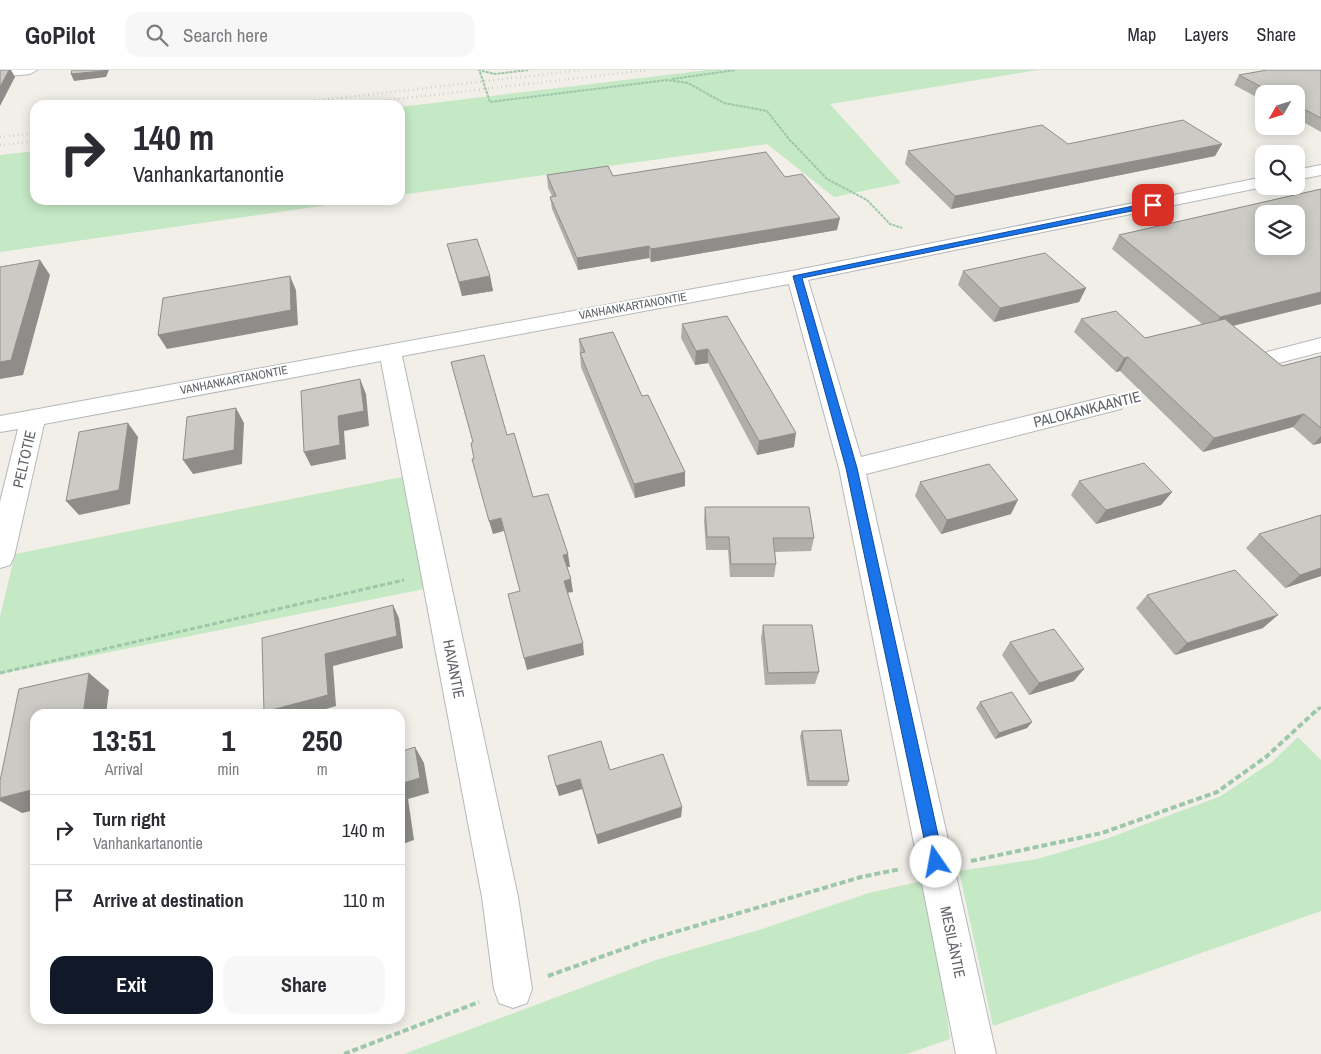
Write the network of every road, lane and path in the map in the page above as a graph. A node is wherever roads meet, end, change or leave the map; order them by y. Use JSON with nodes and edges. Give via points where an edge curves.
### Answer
{"nodes":[{"id":1,"x":30,"y":70,"type":"edge"},
{"id":2,"x":529,"y":70,"type":"edge"},
{"id":3,"x":736,"y":70,"type":"edge"},
{"id":4,"x":479,"y":71,"type":"edge"},
{"id":5,"x":0,"y":73,"type":"edge"},
{"id":6,"x":667,"y":80,"type":"junction"},
{"id":7,"x":1321,"y":170,"type":"edge"},
{"id":8,"x":1305,"y":173,"type":"edge"},
{"id":9,"x":1255,"y":184,"type":"edge"},
{"id":10,"x":949,"y":246,"type":"junction"},
{"id":11,"x":797,"y":276,"type":"junction"},
{"id":12,"x":1321,"y":345,"type":"edge"},
{"id":13,"x":390,"y":351,"type":"junction"},
{"id":14,"x":1275,"y":357,"type":"edge"},
{"id":15,"x":1113,"y":403,"type":"dead end"},
{"id":16,"x":33,"y":418,"type":"junction"},
{"id":17,"x":0,"y":424,"type":"edge"},
{"id":18,"x":852,"y":468,"type":"junction"},
{"id":19,"x":0,"y":557,"type":"edge"},
{"id":20,"x":434,"y":573,"type":"junction"},
{"id":21,"x":0,"y":673,"type":"edge"},
{"id":22,"x":1321,"y":707,"type":"edge"},
{"id":23,"x":936,"y":862,"type":"junction"},
{"id":24,"x":513,"y":989,"type":"junction"},
{"id":25,"x":344,"y":1054,"type":"edge"},
{"id":26,"x":976,"y":1054,"type":"edge"}],
"edges":[{"from":1,"to":5,"type":"street"},
{"from":2,"to":4,"type":"path","via":[[490,74]]},
{"from":3,"to":6,"type":"path"},
{"from":4,"to":6,"type":"path","via":[[490,102]]},
{"from":6,"to":10,"type":"path","via":[[688,83],[724,102],[767,111],[827,179],[867,200],[890,224]]},
{"from":7,"to":8,"type":"street"},
{"from":9,"to":10,"type":"street","name":"VANHANKARTANONTIE"},
{"from":10,"to":11,"type":"street","name":"VANHANKARTANONTIE"},
{"from":11,"to":13,"type":"street","name":"VANHANKARTANONTIE"},
{"from":11,"to":18,"type":"street","name":"MESILÄNTIE"},
{"from":12,"to":14,"type":"street"},
{"from":13,"to":16,"type":"street","name":"VANHANKARTANONTIE"},
{"from":13,"to":20,"type":"street","name":"HAVANTIE"},
{"from":15,"to":18,"type":"street","name":"PALOKANKAANTIE"},
{"from":16,"to":17,"type":"street","name":"VANHANKARTANONTIE"},
{"from":16,"to":19,"type":"street","name":"PELTOTIE"},
{"from":18,"to":23,"type":"street","name":"MESILÄNTIE"},
{"from":20,"to":21,"type":"path"},
{"from":20,"to":24,"type":"street","name":"HAVANTIE","via":[[500,897]]},
{"from":22,"to":23,"type":"path","via":[[1266,757],[1217,792],[1102,832],[973,860]]},
{"from":23,"to":24,"type":"path","via":[[861,876],[666,934]]},
{"from":23,"to":26,"type":"street","name":"MESILÄNTIE"},
{"from":24,"to":25,"type":"path"}]}
